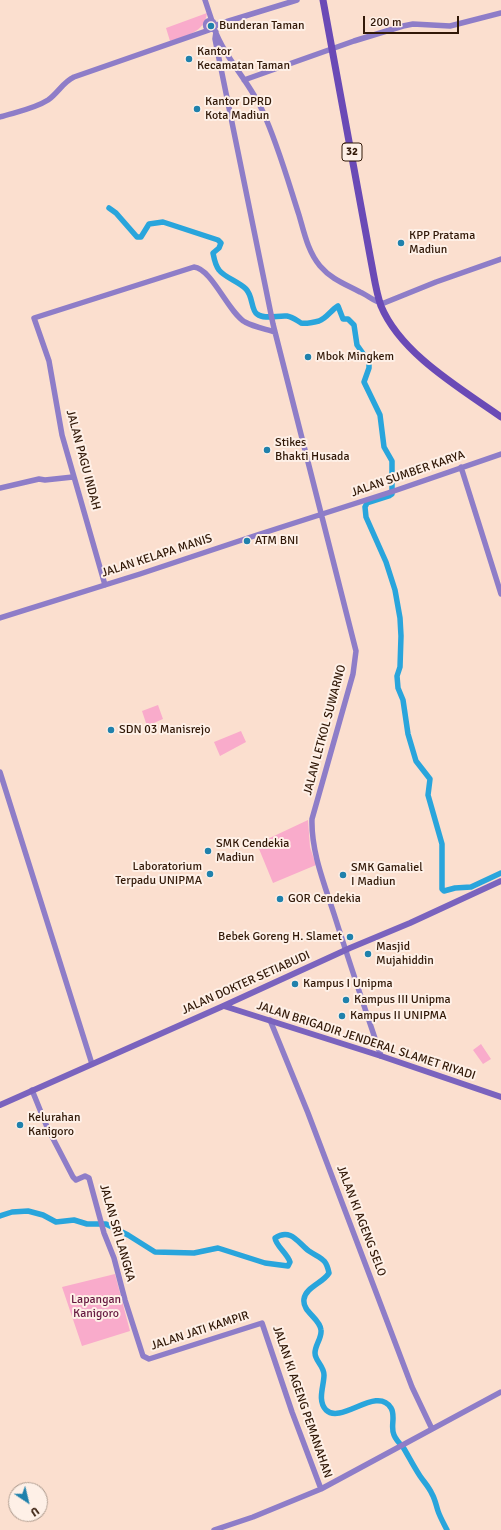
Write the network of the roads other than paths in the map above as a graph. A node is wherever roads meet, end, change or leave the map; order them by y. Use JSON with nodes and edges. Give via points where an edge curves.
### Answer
{"nodes":[{"id":1,"x":205,"y":0,"type":"edge"},
{"id":2,"x":297,"y":0,"type":"edge"},
{"id":3,"x":324,"y":0,"type":"edge"},
{"id":4,"x":501,"y":13,"type":"edge"},
{"id":5,"x":211,"y":26,"type":"junction"},
{"id":6,"x":215,"y":39,"type":"junction"},
{"id":7,"x":221,"y":43,"type":"junction"},
{"id":8,"x":333,"y":50,"type":"junction"},
{"id":9,"x":244,"y":80,"type":"junction"},
{"id":10,"x":0,"y":117,"type":"edge"},
{"id":11,"x":501,"y":259,"type":"edge"},
{"id":12,"x":380,"y":304,"type":"junction"},
{"id":13,"x":275,"y":332,"type":"junction"},
{"id":14,"x":501,"y":417,"type":"edge"},
{"id":15,"x":501,"y":454,"type":"edge"},
{"id":16,"x":461,"y":467,"type":"junction"},
{"id":17,"x":73,"y":477,"type":"junction"},
{"id":18,"x":0,"y":488,"type":"edge"},
{"id":19,"x":321,"y":514,"type":"junction"},
{"id":20,"x":105,"y":585,"type":"junction"},
{"id":21,"x":501,"y":594,"type":"edge"},
{"id":22,"x":0,"y":618,"type":"edge"},
{"id":23,"x":0,"y":772,"type":"edge"},
{"id":24,"x":501,"y":881,"type":"edge"},
{"id":25,"x":346,"y":950,"type":"junction"},
{"id":26,"x":224,"y":1006,"type":"junction"},
{"id":27,"x":270,"y":1020,"type":"junction"},
{"id":28,"x":381,"y":1056,"type":"junction"},
{"id":29,"x":92,"y":1064,"type":"junction"},
{"id":30,"x":32,"y":1090,"type":"junction"},
{"id":31,"x":501,"y":1098,"type":"edge"},
{"id":32,"x":0,"y":1105,"type":"edge"},
{"id":33,"x":262,"y":1323,"type":"joint"},
{"id":34,"x":145,"y":1358,"type":"joint"},
{"id":35,"x":501,"y":1392,"type":"edge"},
{"id":36,"x":432,"y":1429,"type":"junction"},
{"id":37,"x":321,"y":1489,"type":"junction"},
{"id":38,"x":214,"y":1530,"type":"edge"}],
"edges":[{"from":1,"to":5,"type":"street"},
{"from":2,"to":5,"type":"street"},
{"from":3,"to":8,"type":"highway","number":"32"},
{"from":4,"to":8,"type":"street","via":[[450,26],[409,24]]},
{"from":5,"to":6,"type":"street"},
{"from":5,"to":7,"type":"street"},
{"from":5,"to":10,"type":"street","via":[[196,34],[74,77],[64,83],[48,100]]},
{"from":6,"to":7,"type":"street"},
{"from":6,"to":13,"type":"street","name":"JALAN LETKOL SUWARNO"},
{"from":7,"to":9,"type":"street"},
{"from":8,"to":9,"type":"street"},
{"from":8,"to":12,"type":"highway","number":"32"},
{"from":9,"to":12,"type":"street","via":[[257,99],[273,135],[314,257],[334,279],[366,294]]},
{"from":11,"to":12,"type":"street"},
{"from":12,"to":14,"type":"highway","number":"32","via":[[390,323],[420,358]]},
{"from":13,"to":17,"type":"street","name":"JALAN PAGU INDAH","via":[[245,322],[204,272],[194,267],[34,318],[49,362],[62,435]]},
{"from":13,"to":19,"type":"street","name":"JALAN LETKOL SUWARNO"},
{"from":15,"to":16,"type":"street","name":"JALAN SUMBER KARYA"},
{"from":16,"to":19,"type":"street","name":"JALAN SUMBER KARYA"},
{"from":16,"to":21,"type":"street"},
{"from":17,"to":18,"type":"street","via":[[45,480],[39,478]]},
{"from":17,"to":20,"type":"street","name":"JALAN PAGU INDAH"},
{"from":19,"to":20,"type":"street","name":"JALAN KELAPA MANIS"},
{"from":19,"to":25,"type":"street","name":"JALAN LETKOL SUWARNO","via":[[356,654],[315,808],[312,829],[315,851]]},
{"from":20,"to":22,"type":"street","name":"JALAN KELAPA MANIS"},
{"from":23,"to":29,"type":"street"},
{"from":24,"to":25,"type":"main road","name":"JALAN DOKTER SETIABUDI"},
{"from":25,"to":26,"type":"main road","name":"JALAN DOKTER SETIABUDI"},
{"from":25,"to":28,"type":"street","name":"JALAN LETKOL SUWARNO"},
{"from":26,"to":27,"type":"main road","name":"JALAN BRIGADIR JENDERAL SLAMET RIYADI"},
{"from":26,"to":29,"type":"main road","name":"JALAN DOKTER SETIABUDI"},
{"from":27,"to":28,"type":"main road","name":"JALAN BRIGADIR JENDERAL SLAMET RIYADI"},
{"from":27,"to":36,"type":"street","name":"JALAN KI AGENG SELO","via":[[412,1387]]},
{"from":28,"to":31,"type":"main road","name":"JALAN BRIGADIR JENDERAL SLAMET RIYADI"},
{"from":29,"to":30,"type":"main road","name":"JALAN DOKTER SETIABUDI"},
{"from":30,"to":32,"type":"main road","name":"JALAN DOKTER SETIABUDI"},
{"from":30,"to":34,"type":"street","name":"JALAN SRI LANGKA","via":[[47,1127],[73,1177],[76,1180],[85,1176],[89,1178],[102,1228]]},
{"from":33,"to":34,"type":"street","name":"JALAN JATI KAMPIR","via":[[149,1359]]},
{"from":33,"to":37,"type":"street","name":"JALAN KI AGENG PEMANAHAN"},
{"from":35,"to":36,"type":"street"},
{"from":36,"to":37,"type":"street"},
{"from":37,"to":38,"type":"street"}]}
